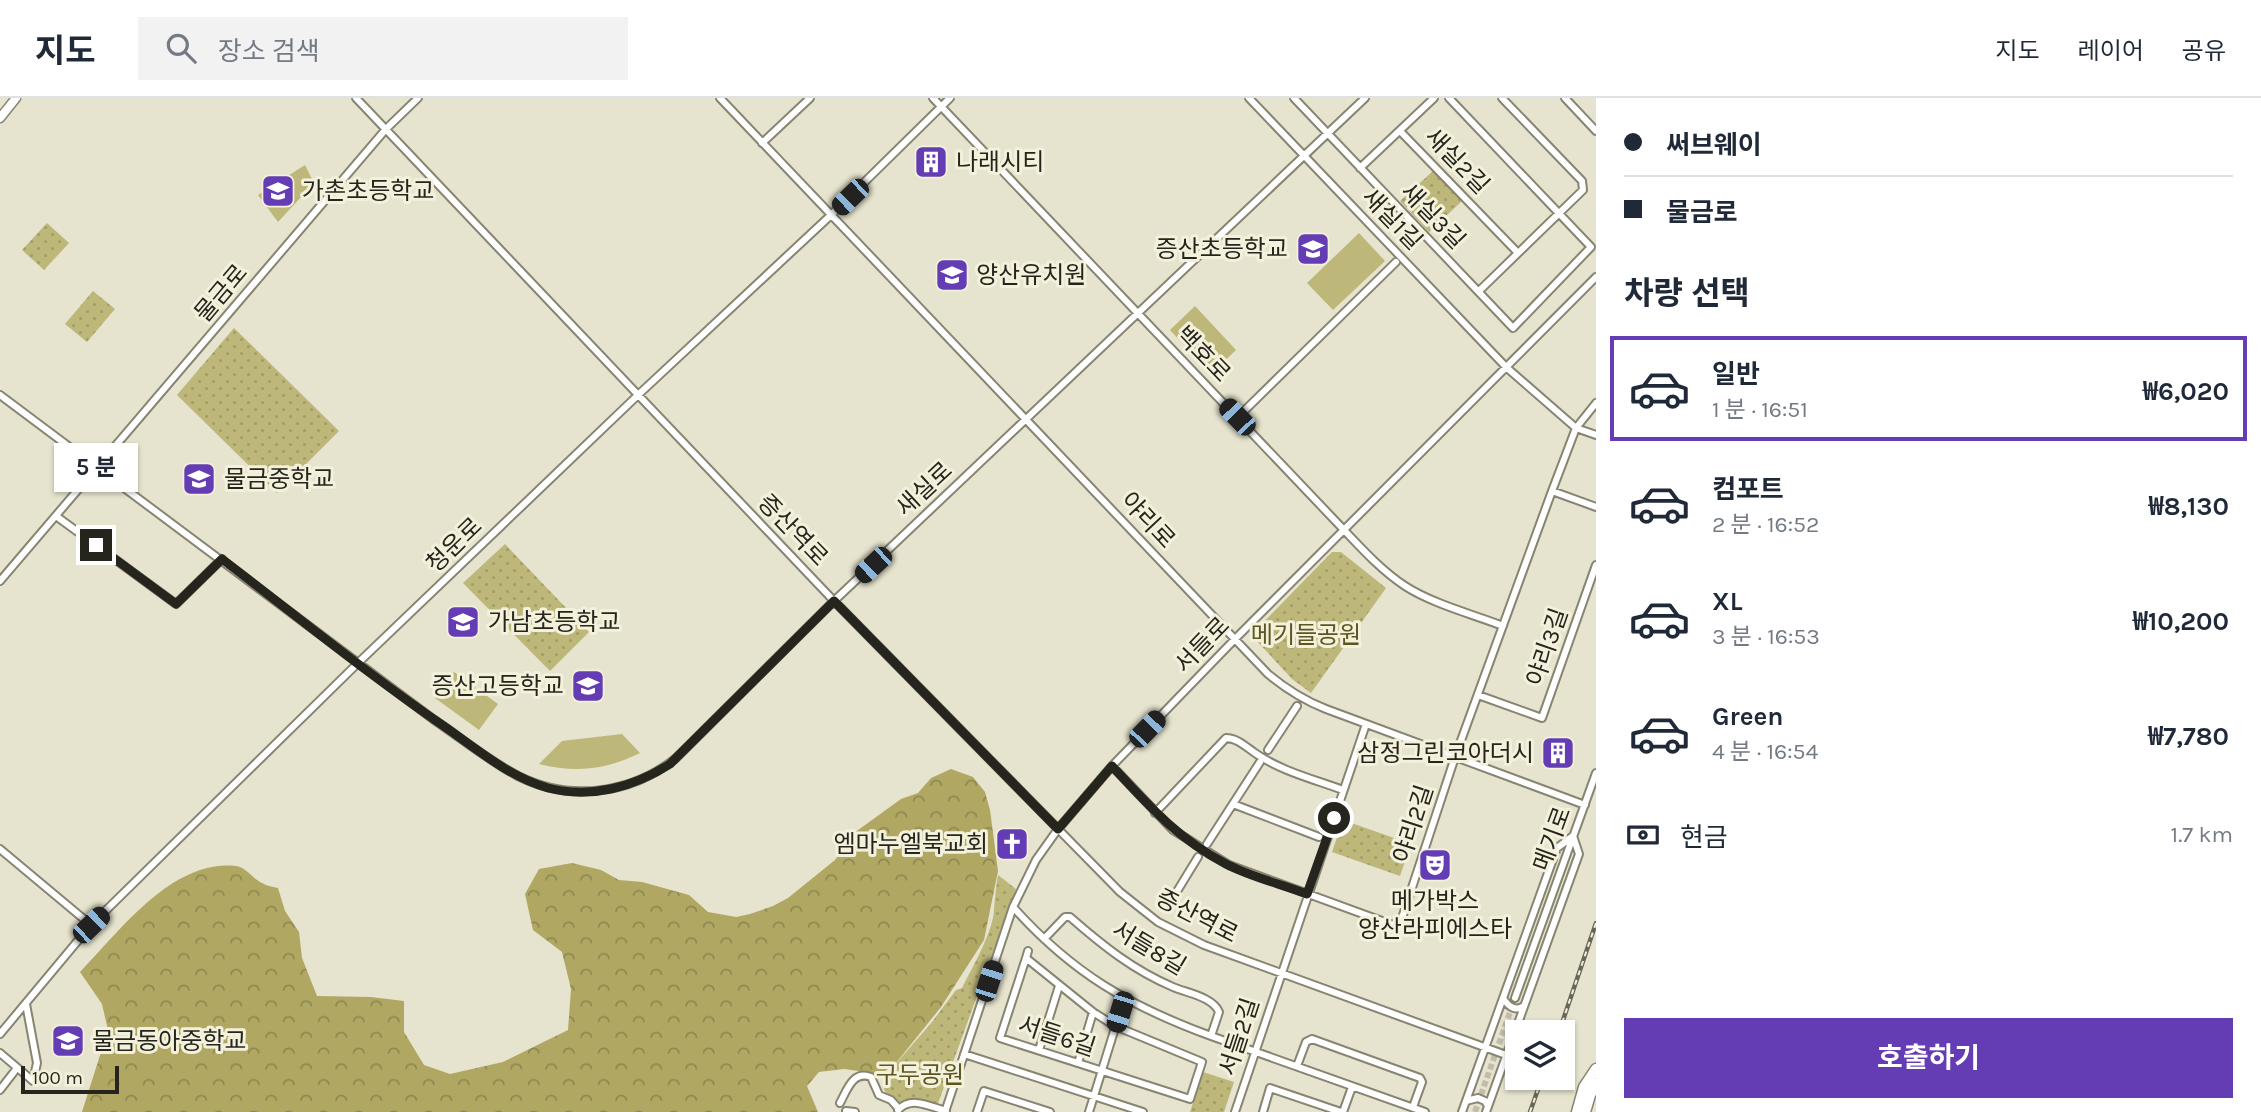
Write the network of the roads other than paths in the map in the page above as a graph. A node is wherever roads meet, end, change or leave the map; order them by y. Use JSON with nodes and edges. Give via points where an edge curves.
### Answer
{"nodes":[{"id":1,"x":16,"y":98,"type":"edge"},
{"id":2,"x":356,"y":98,"type":"edge"},
{"id":3,"x":418,"y":98,"type":"edge"},
{"id":4,"x":720,"y":98,"type":"edge"},
{"id":5,"x":810,"y":98,"type":"edge"},
{"id":6,"x":933,"y":98,"type":"edge"},
{"id":7,"x":950,"y":98,"type":"edge"},
{"id":8,"x":1249,"y":98,"type":"edge"},
{"id":9,"x":1294,"y":98,"type":"edge"},
{"id":10,"x":1306,"y":98,"type":"edge"},
{"id":11,"x":1365,"y":98,"type":"edge"},
{"id":12,"x":1434,"y":98,"type":"edge"},
{"id":13,"x":1449,"y":98,"type":"edge"},
{"id":14,"x":1502,"y":98,"type":"edge"},
{"id":15,"x":1565,"y":98,"type":"edge"},
{"id":16,"x":1300,"y":104,"type":"junction"},
{"id":17,"x":941,"y":107,"type":"junction"},
{"id":18,"x":0,"y":118,"type":"edge"},
{"id":19,"x":386,"y":129,"type":"junction"},
{"id":20,"x":1400,"y":131,"type":"junction"},
{"id":21,"x":1596,"y":131,"type":"edge"},
{"id":22,"x":1328,"y":134,"type":"junction"},
{"id":23,"x":762,"y":143,"type":"junction"},
{"id":24,"x":1304,"y":156,"type":"junction"},
{"id":25,"x":1360,"y":168,"type":"junction"},
{"id":26,"x":1558,"y":212,"type":"junction"},
{"id":27,"x":831,"y":215,"type":"junction"},
{"id":28,"x":1591,"y":247,"type":"joint"},
{"id":29,"x":1518,"y":253,"type":"junction"},
{"id":30,"x":1396,"y":262,"type":"dead end"},
{"id":31,"x":1596,"y":277,"type":"edge"},
{"id":32,"x":1479,"y":291,"type":"junction"},
{"id":33,"x":1138,"y":313,"type":"junction"},
{"id":34,"x":1506,"y":367,"type":"junction"},
{"id":35,"x":0,"y":395,"type":"edge"},
{"id":36,"x":638,"y":395,"type":"junction"},
{"id":37,"x":1596,"y":403,"type":"edge"},
{"id":38,"x":1242,"y":413,"type":"dead end"},
{"id":39,"x":1026,"y":419,"type":"junction"},
{"id":40,"x":1576,"y":428,"type":"junction"},
{"id":41,"x":1596,"y":435,"type":"edge"},
{"id":42,"x":97,"y":467,"type":"junction"},
{"id":43,"x":1552,"y":491,"type":"junction"},
{"id":44,"x":1596,"y":507,"type":"edge"},
{"id":45,"x":56,"y":516,"type":"junction"},
{"id":46,"x":1344,"y":530,"type":"junction"},
{"id":47,"x":222,"y":559,"type":"junction"},
{"id":48,"x":1596,"y":565,"type":"edge"},
{"id":49,"x":0,"y":581,"type":"edge"},
{"id":50,"x":834,"y":601,"type":"junction"},
{"id":51,"x":1503,"y":626,"type":"junction"},
{"id":52,"x":1235,"y":639,"type":"junction"},
{"id":53,"x":358,"y":663,"type":"junction"},
{"id":54,"x":1478,"y":695,"type":"junction"},
{"id":55,"x":1297,"y":706,"type":"dead end"},
{"id":56,"x":1366,"y":723,"type":"junction"},
{"id":57,"x":1268,"y":750,"type":"dead end"},
{"id":58,"x":1455,"y":757,"type":"junction"},
{"id":59,"x":1260,"y":762,"type":"dead end"},
{"id":60,"x":1112,"y":766,"type":"junction"},
{"id":61,"x":1596,"y":774,"type":"edge"},
{"id":62,"x":1343,"y":790,"type":"junction"},
{"id":63,"x":1233,"y":804,"type":"junction"},
{"id":64,"x":1585,"y":805,"type":"junction"},
{"id":65,"x":1155,"y":813,"type":"junction"},
{"id":66,"x":1058,"y":829,"type":"junction"},
{"id":67,"x":1573,"y":836,"type":"junction"},
{"id":68,"x":1319,"y":837,"type":"dead end"},
{"id":69,"x":1207,"y":844,"type":"dead end"},
{"id":70,"x":0,"y":849,"type":"edge"},
{"id":71,"x":1198,"y":857,"type":"dead end"},
{"id":72,"x":1307,"y":894,"type":"junction"},
{"id":73,"x":1168,"y":906,"type":"dead end"},
{"id":74,"x":1013,"y":907,"type":"junction"},
{"id":75,"x":91,"y":925,"type":"junction"},
{"id":76,"x":1044,"y":939,"type":"junction"},
{"id":77,"x":1280,"y":974,"type":"junction"},
{"id":78,"x":1059,"y":986,"type":"junction"},
{"id":79,"x":1503,"y":998,"type":"junction"},
{"id":80,"x":1516,"y":998,"type":"tunnel mouth"},
{"id":81,"x":1124,"y":999,"type":"junction"},
{"id":82,"x":26,"y":1004,"type":"junction"},
{"id":83,"x":1524,"y":1006,"type":"junction"},
{"id":84,"x":1093,"y":1012,"type":"junction"},
{"id":85,"x":1519,"y":1020,"type":"edge"},
{"id":86,"x":1115,"y":1026,"type":"junction"},
{"id":87,"x":0,"y":1034,"type":"edge"},
{"id":88,"x":1211,"y":1036,"type":"junction"},
{"id":89,"x":1486,"y":1047,"type":"junction"},
{"id":90,"x":1039,"y":1050,"type":"junction"},
{"id":91,"x":1254,"y":1051,"type":"junction"},
{"id":92,"x":0,"y":1053,"type":"edge"},
{"id":93,"x":964,"y":1054,"type":"junction"},
{"id":94,"x":1505,"y":1055,"type":"edge"},
{"id":95,"x":1505,"y":1058,"type":"edge"},
{"id":96,"x":1078,"y":1063,"type":"junction"},
{"id":97,"x":1297,"y":1066,"type":"junction"},
{"id":98,"x":17,"y":1068,"type":"junction"},
{"id":99,"x":1596,"y":1069,"type":"edge"},
{"id":100,"x":1101,"y":1071,"type":"junction"},
{"id":101,"x":1596,"y":1084,"type":"edge"},
{"id":102,"x":1352,"y":1087,"type":"junction"},
{"id":103,"x":0,"y":1090,"type":"edge"},
{"id":104,"x":1093,"y":1096,"type":"junction"},
{"id":105,"x":1466,"y":1101,"type":"junction"},
{"id":106,"x":840,"y":1103,"type":"dead end"},
{"id":107,"x":1413,"y":1107,"type":"junction"},
{"id":108,"x":1487,"y":1109,"type":"edge"},
{"id":109,"x":846,"y":1111,"type":"edge"},
{"id":110,"x":896,"y":1111,"type":"edge"},
{"id":111,"x":946,"y":1111,"type":"edge"},
{"id":112,"x":855,"y":1112,"type":"edge"},
{"id":113,"x":977,"y":1112,"type":"edge"},
{"id":114,"x":1050,"y":1112,"type":"edge"},
{"id":115,"x":1088,"y":1112,"type":"edge"},
{"id":116,"x":1143,"y":1112,"type":"edge"},
{"id":117,"x":1235,"y":1112,"type":"edge"},
{"id":118,"x":1263,"y":1112,"type":"edge"},
{"id":119,"x":1342,"y":1112,"type":"edge"},
{"id":120,"x":1425,"y":1112,"type":"edge"},
{"id":121,"x":1462,"y":1112,"type":"edge"},
{"id":122,"x":1577,"y":1112,"type":"edge"},
{"id":123,"x":1585,"y":1112,"type":"edge"}],
"edges":[{"from":1,"to":18,"type":"main road"},
{"from":2,"to":19,"type":"street","name":"증산역로"},
{"from":3,"to":19,"type":"street","name":"물금로"},
{"from":4,"to":23,"type":"street","name":"야리로"},
{"from":5,"to":23,"type":"street"},
{"from":6,"to":17,"type":"street","name":"백호로"},
{"from":7,"to":17,"type":"street","name":"청운로"},
{"from":8,"to":24,"type":"street","name":"새실1길"},
{"from":9,"to":16,"type":"street","name":"새실3길"},
{"from":10,"to":16,"type":"street"},
{"from":11,"to":22,"type":"street","name":"새실로"},
{"from":12,"to":20,"type":"street","name":"새실2길"},
{"from":13,"to":26,"type":"street","name":"새실2길"},
{"from":14,"to":26,"type":"street","via":[[1582,181],[1583,190]]},
{"from":15,"to":21,"type":"street"},
{"from":16,"to":22,"type":"street","name":"새실3길"},
{"from":17,"to":27,"type":"street","name":"청운로"},
{"from":17,"to":33,"type":"street","name":"백호로"},
{"from":19,"to":36,"type":"street","name":"증산역로"},
{"from":19,"to":42,"type":"street","name":"물금로"},
{"from":20,"to":25,"type":"street"},
{"from":20,"to":29,"type":"street","name":"새실2길"},
{"from":22,"to":24,"type":"street","name":"새실로"},
{"from":22,"to":25,"type":"street","name":"새실3길"},
{"from":23,"to":27,"type":"street","name":"야리로"},
{"from":24,"to":33,"type":"street","name":"새실로"},
{"from":24,"to":34,"type":"street","name":"새실1길"},
{"from":25,"to":32,"type":"street","name":"새실3길"},
{"from":26,"to":28,"type":"street","name":"새실2길"},
{"from":26,"to":29,"type":"street"},
{"from":27,"to":36,"type":"street","name":"청운로"},
{"from":27,"to":39,"type":"street","name":"야리로"},
{"from":28,"to":32,"type":"street","name":"새실3길","via":[[1514,328]]},
{"from":29,"to":32,"type":"street"},
{"from":30,"to":38,"type":"street"},
{"from":31,"to":34,"type":"street","name":"서들로"},
{"from":33,"to":39,"type":"street","name":"새실로"},
{"from":33,"to":46,"type":"street","name":"백호로"},
{"from":34,"to":40,"type":"street","name":"새실1길"},
{"from":34,"to":46,"type":"street","name":"서들로"},
{"from":35,"to":42,"type":"street","name":"새실로"},
{"from":36,"to":50,"type":"street","name":"증산역로"},
{"from":36,"to":53,"type":"street","name":"청운로"},
{"from":37,"to":40,"type":"street","name":"야리3길"},
{"from":39,"to":50,"type":"street","name":"새실로"},
{"from":39,"to":52,"type":"street","name":"야리로"},
{"from":40,"to":41,"type":"street"},
{"from":40,"to":43,"type":"street","name":"야리3길"},
{"from":42,"to":45,"type":"street","name":"물금로"},
{"from":42,"to":47,"type":"street","name":"새실로"},
{"from":43,"to":44,"type":"street"},
{"from":43,"to":51,"type":"street","name":"야리3길"},
{"from":45,"to":47,"type":"street","via":[[176,604]]},
{"from":45,"to":49,"type":"street","name":"물금로"},
{"from":46,"to":51,"type":"street","name":"백호로","via":[[1407,587]]},
{"from":46,"to":52,"type":"street","name":"서들로"},
{"from":47,"to":53,"type":"street","name":"새실로"},
{"from":48,"to":54,"type":"street","name":"야리3길","via":[[1542,718]]},
{"from":50,"to":53,"type":"street","name":"새실로","via":[[675,759],[638,781],[595,792],[557,789],[519,776]]},
{"from":50,"to":66,"type":"street","name":"증산역로"},
{"from":51,"to":54,"type":"street","name":"야리3길"},
{"from":52,"to":56,"type":"street","name":"야리로","via":[[1268,674],[1301,699]]},
{"from":52,"to":60,"type":"street","name":"서들로"},
{"from":53,"to":75,"type":"street","name":"청운로"},
{"from":54,"to":58,"type":"street","name":"야리3길"},
{"from":55,"to":57,"type":"street"},
{"from":56,"to":58,"type":"street","name":"야리로"},
{"from":56,"to":62,"type":"street","name":"서들2길"},
{"from":58,"to":64,"type":"street","name":"야리로"},
{"from":58,"to":72,"type":"street","name":"야리2길","via":[[1401,921],[1392,925]]},
{"from":59,"to":63,"type":"street"},
{"from":60,"to":65,"type":"street","name":"야리2길"},
{"from":60,"to":66,"type":"street","name":"서들로"},
{"from":61,"to":64,"type":"street","name":"메기로"},
{"from":62,"to":65,"type":"street","via":[[1280,767],[1226,738]]},
{"from":62,"to":72,"type":"street","name":"서들2길"},
{"from":63,"to":68,"type":"street"},
{"from":63,"to":69,"type":"street"},
{"from":64,"to":67,"type":"street","name":"메기로"},
{"from":65,"to":72,"type":"street","name":"야리2길","via":[[1229,865]]},
{"from":66,"to":74,"type":"street","name":"서들로"},
{"from":66,"to":77,"type":"street","name":"증산역로","via":[[1120,892],[1158,922]]},
{"from":67,"to":79,"type":"street","via":[[1557,848]]},
{"from":67,"to":80,"type":"street","name":"메기로"},
{"from":67,"to":83,"type":"street","via":[[1579,854]]},
{"from":70,"to":75,"type":"street"},
{"from":71,"to":73,"type":"street"},
{"from":72,"to":77,"type":"street","name":"서들2길"},
{"from":74,"to":76,"type":"street"},
{"from":74,"to":93,"type":"street","name":"서들로"},
{"from":75,"to":82,"type":"street","name":"청운로"},
{"from":76,"to":81,"type":"street"},
{"from":76,"to":88,"type":"street","name":"서들8길","via":[[1070,917],[1129,964],[1212,1002],[1219,1012]]},
{"from":77,"to":89,"type":"street","name":"증산역로"},
{"from":77,"to":91,"type":"street","name":"서들2길"},
{"from":78,"to":84,"type":"street","name":"서들6길"},
{"from":78,"to":90,"type":"street"},
{"from":78,"to":90,"type":"street","name":"서들6길","via":[[1027,955],[1000,1038]]},
{"from":79,"to":83,"type":"street","via":[[1512,1008]]},
{"from":79,"to":89,"type":"street"},
{"from":81,"to":86,"type":"street","name":"서들6길"},
{"from":81,"to":88,"type":"street"},
{"from":82,"to":87,"type":"street","name":"청운로"},
{"from":82,"to":98,"type":"street","via":[[37,1063],[33,1081]]},
{"from":83,"to":85,"type":"street"},
{"from":84,"to":86,"type":"street","name":"서들6길"},
{"from":84,"to":96,"type":"street"},
{"from":86,"to":100,"type":"street","name":"서들6길"},
{"from":86,"to":100,"type":"street","name":"서들6길","via":[[1202,1062],[1190,1099]]},
{"from":88,"to":91,"type":"street"},
{"from":89,"to":94,"type":"street","name":"증산역로"},
{"from":89,"to":105,"type":"street"},
{"from":90,"to":96,"type":"street","name":"서들6길"},
{"from":91,"to":97,"type":"street"},
{"from":91,"to":117,"type":"street","name":"서들2길"},
{"from":92,"to":98,"type":"street"},
{"from":93,"to":104,"type":"street"},
{"from":93,"to":111,"type":"street","name":"서들로"},
{"from":95,"to":108,"type":"street"},
{"from":96,"to":100,"type":"street","name":"서들6길"},
{"from":97,"to":102,"type":"street"},
{"from":97,"to":107,"type":"street","via":[[1306,1042],[1312,1039],[1420,1078]]},
{"from":98,"to":103,"type":"street"},
{"from":99,"to":122,"type":"highway","via":[[1584,1087]]},
{"from":100,"to":104,"type":"street","name":"서들6길"},
{"from":101,"to":123,"type":"highway"},
{"from":102,"to":107,"type":"street"},
{"from":102,"to":119,"type":"street"},
{"from":104,"to":115,"type":"street","name":"서들6길"},
{"from":104,"to":116,"type":"street"},
{"from":105,"to":108,"type":"street","via":[[1478,1098],[1485,1101]]},
{"from":105,"to":121,"type":"street"},
{"from":106,"to":110,"type":"street","via":[[851,1082],[864,1074]]},
{"from":107,"to":120,"type":"street"},
{"from":109,"to":112,"type":"street"},
{"from":110,"to":111,"type":"street","via":[[912,1101]]},
{"from":113,"to":114,"type":"street","via":[[984,1091]]},
{"from":118,"to":119,"type":"street","via":[[1270,1088]]}]}
